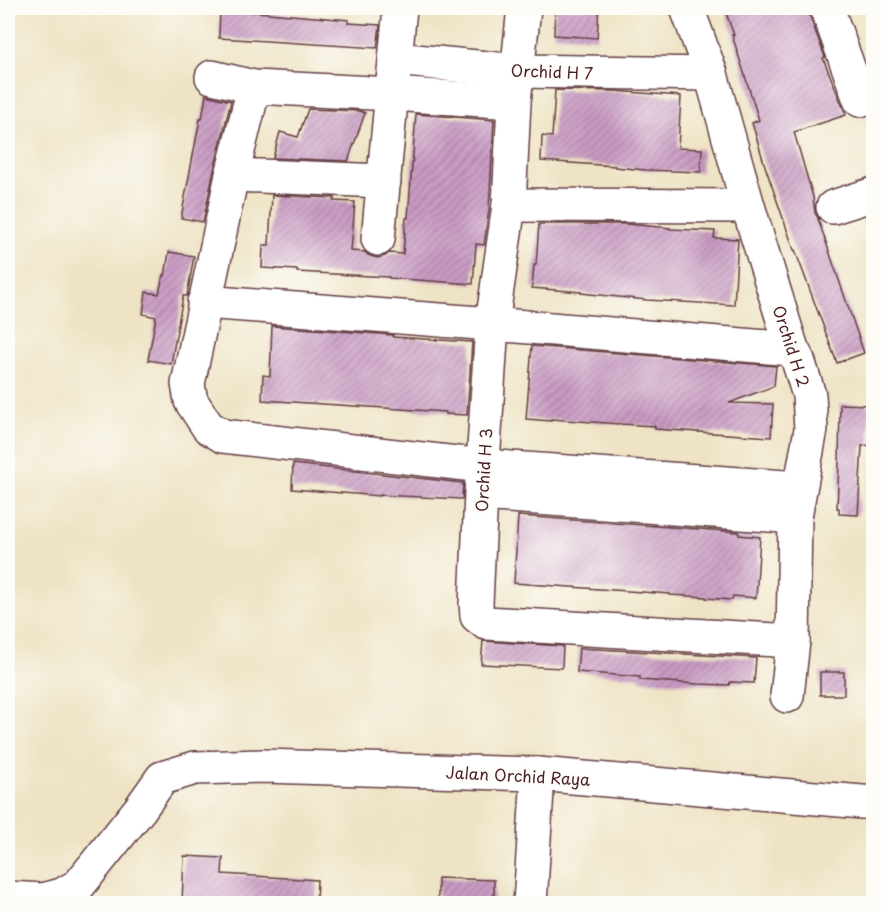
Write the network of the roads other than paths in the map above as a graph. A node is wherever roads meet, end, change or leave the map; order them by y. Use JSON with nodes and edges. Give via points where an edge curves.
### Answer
{"nodes":[{"id":1,"x":400,"y":8,"type":"edge"},
{"id":2,"x":524,"y":8,"type":"edge"},
{"id":3,"x":687,"y":8,"type":"edge"},
{"id":4,"x":827,"y":8,"type":"edge"},
{"id":5,"x":395,"y":59,"type":"junction"},
{"id":6,"x":711,"y":74,"type":"junction"},
{"id":7,"x":212,"y":77,"type":"dead end"},
{"id":8,"x":516,"y":86,"type":"junction"},
{"id":9,"x":254,"y":87,"type":"junction"},
{"id":10,"x":392,"y":94,"type":"junction"},
{"id":11,"x":860,"y":100,"type":"dead end"},
{"id":12,"x":232,"y":175,"type":"junction"},
{"id":13,"x":384,"y":181,"type":"junction"},
{"id":14,"x":873,"y":194,"type":"edge"},
{"id":15,"x":509,"y":205,"type":"junction"},
{"id":16,"x":748,"y":206,"type":"junction"},
{"id":17,"x":833,"y":207,"type":"dead end"},
{"id":18,"x":378,"y":239,"type":"dead end"},
{"id":19,"x":204,"y":303,"type":"junction"},
{"id":20,"x":492,"y":324,"type":"junction"},
{"id":21,"x":792,"y":349,"type":"junction"},
{"id":22,"x":482,"y":480,"type":"junction"},
{"id":23,"x":797,"y":502,"type":"junction"},
{"id":24,"x":793,"y":641,"type":"junction"},
{"id":25,"x":787,"y":696,"type":"dead end"},
{"id":26,"x":538,"y":774,"type":"junction"},
{"id":27,"x":873,"y":803,"type":"edge"},
{"id":28,"x":8,"y":898,"type":"edge"},
{"id":29,"x":530,"y":903,"type":"edge"}],
"edges":[{"from":1,"to":5,"type":"street"},
{"from":2,"to":8,"type":"street","name":"Orchid H 3"},
{"from":3,"to":6,"type":"street","name":"Orchid H 2"},
{"from":4,"to":11,"type":"street"},
{"from":5,"to":8,"type":"street","name":"Orchid H 7"},
{"from":5,"to":10,"type":"street"},
{"from":6,"to":8,"type":"street","name":"Orchid H 7"},
{"from":6,"to":16,"type":"street","name":"Orchid H 2"},
{"from":7,"to":9,"type":"street"},
{"from":8,"to":10,"type":"street"},
{"from":8,"to":15,"type":"street","name":"Orchid H 3"},
{"from":9,"to":10,"type":"street"},
{"from":9,"to":12,"type":"street"},
{"from":10,"to":13,"type":"street"},
{"from":12,"to":13,"type":"street"},
{"from":12,"to":19,"type":"street"},
{"from":13,"to":18,"type":"street"},
{"from":14,"to":17,"type":"street"},
{"from":15,"to":16,"type":"street"},
{"from":15,"to":20,"type":"street","name":"Orchid H 3"},
{"from":16,"to":21,"type":"street","name":"Orchid H 2"},
{"from":19,"to":20,"type":"street"},
{"from":19,"to":22,"type":"street","via":[[188,384],[191,401],[208,427],[223,436]]},
{"from":20,"to":21,"type":"street"},
{"from":20,"to":22,"type":"street","name":"Orchid H 3"},
{"from":21,"to":23,"type":"street","name":"Orchid H 2","via":[[809,395],[812,429]]},
{"from":22,"to":23,"type":"street"},
{"from":22,"to":24,"type":"street","name":"Orchid H 3","via":[[476,604],[477,616],[486,623]]},
{"from":23,"to":24,"type":"street","name":"Orchid H 2"},
{"from":24,"to":25,"type":"street","name":"Orchid H 2"},
{"from":26,"to":27,"type":"street","name":"Jalan Orchid Raya"},
{"from":26,"to":28,"type":"street","name":"Jalan Orchid Raya","via":[[263,766],[195,768],[162,778],[79,885],[62,896],[43,900]]},
{"from":26,"to":29,"type":"street"}]}
